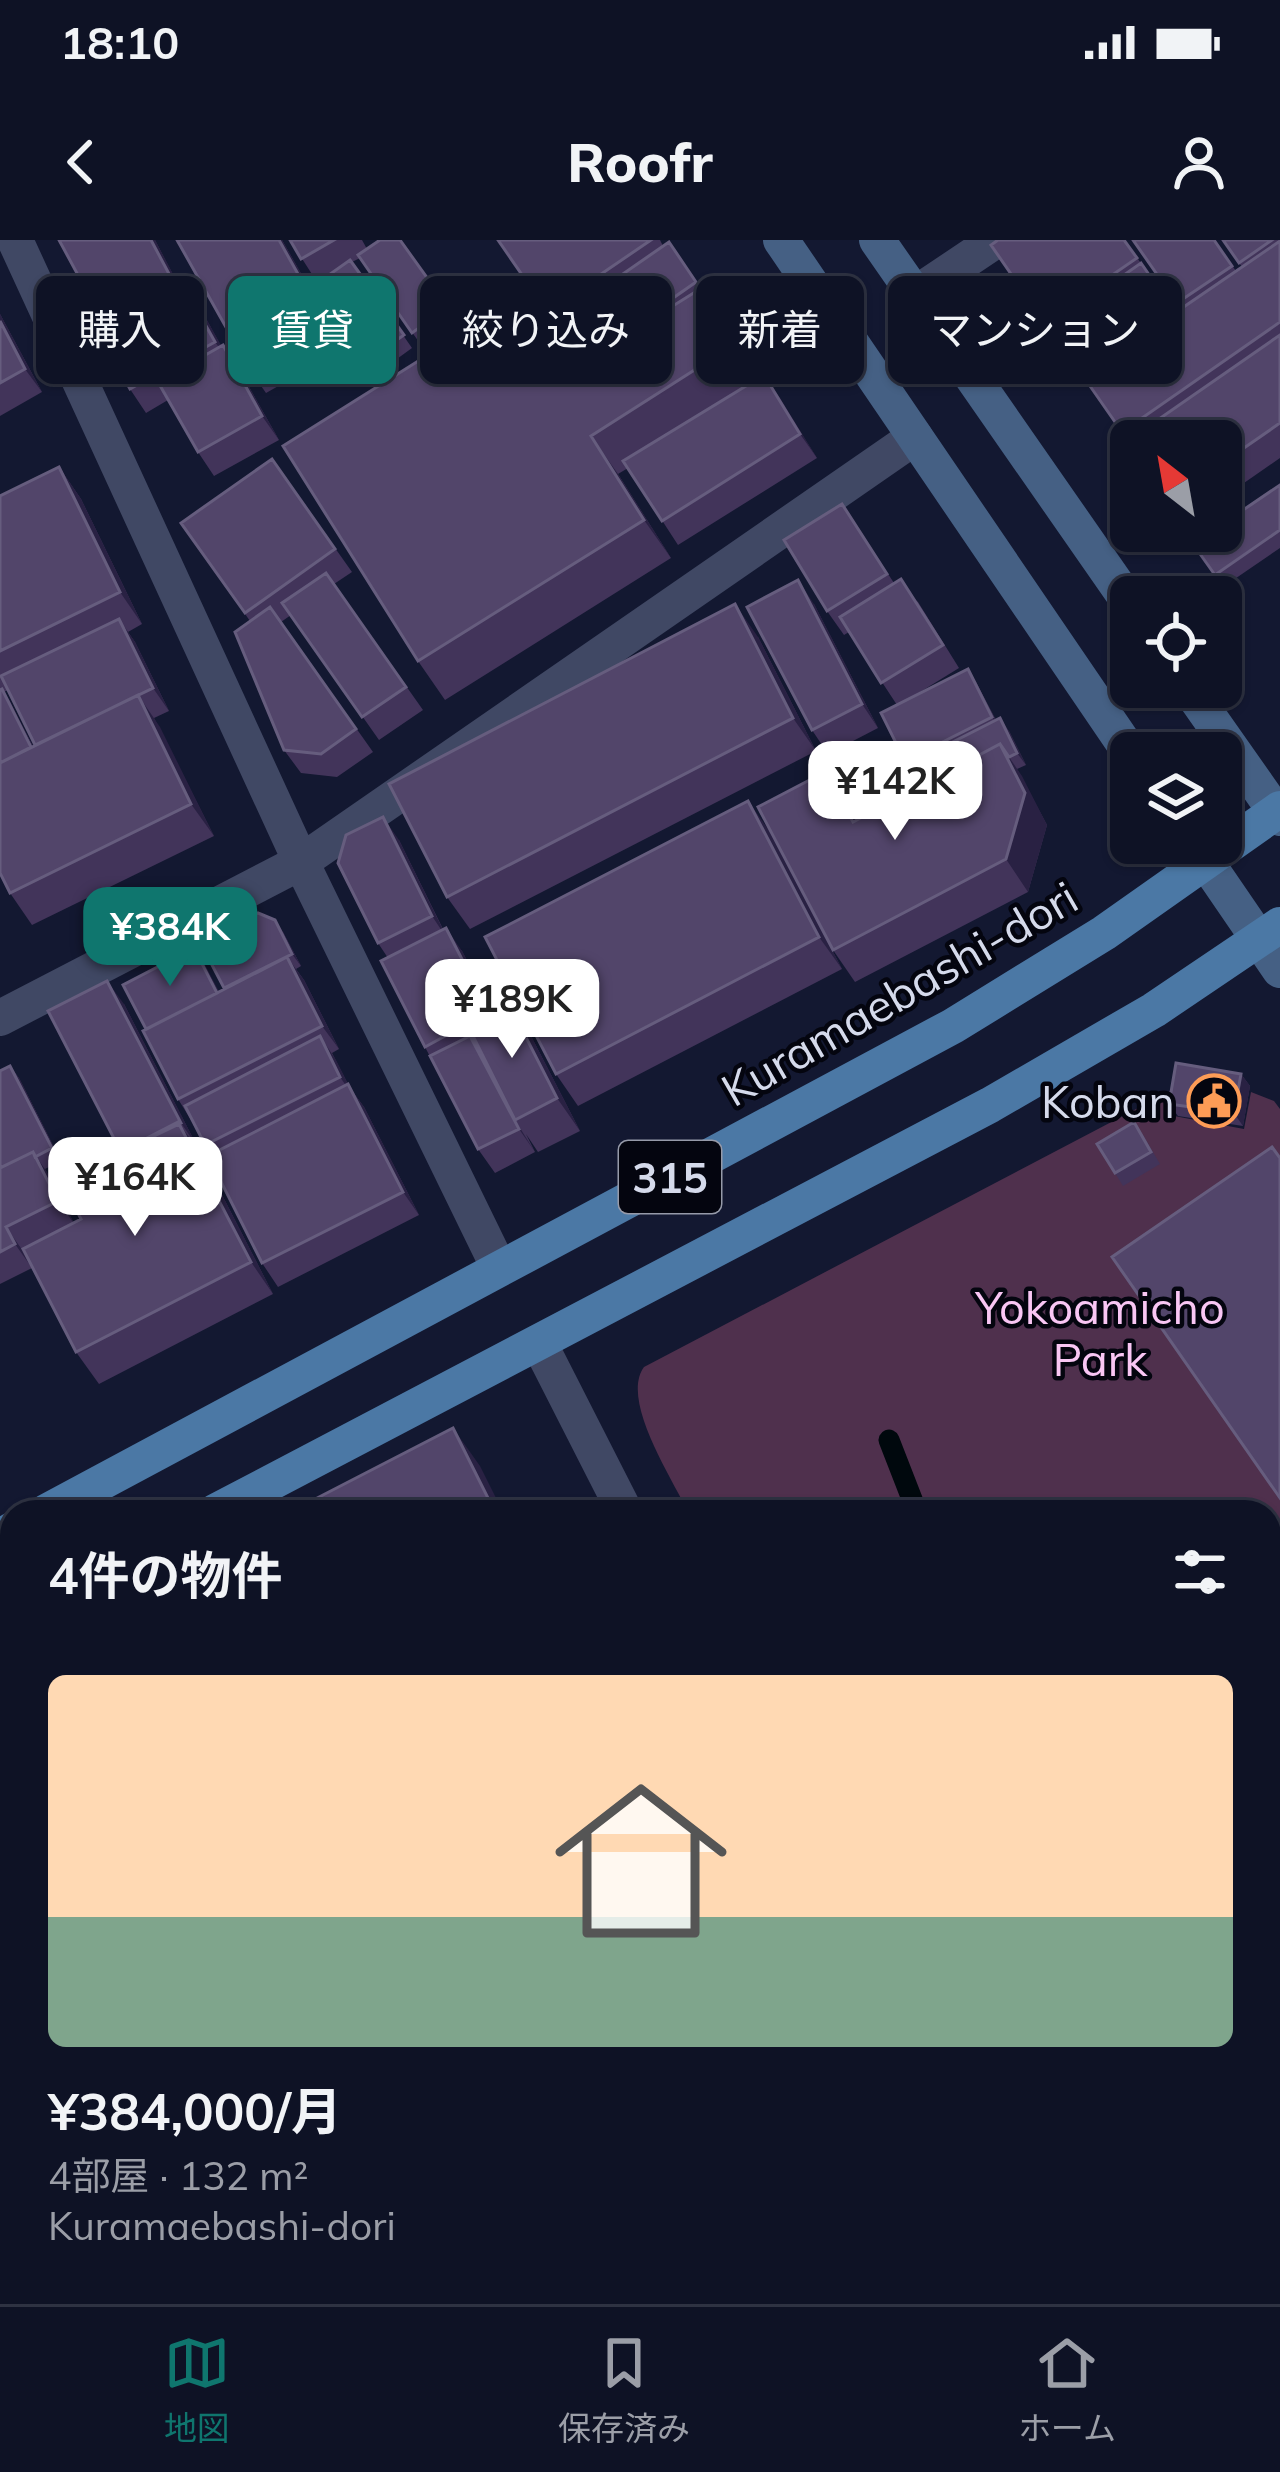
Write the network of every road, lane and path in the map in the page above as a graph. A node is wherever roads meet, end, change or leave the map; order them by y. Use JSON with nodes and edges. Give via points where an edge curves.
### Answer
{"nodes":[{"id":1,"x":15,"y":240,"type":"edge"},
{"id":2,"x":781,"y":240,"type":"edge"},
{"id":3,"x":877,"y":240,"type":"edge"},
{"id":4,"x":996,"y":240,"type":"edge"},
{"id":5,"x":901,"y":276,"type":"edge"},
{"id":6,"x":942,"y":276,"type":"edge"},
{"id":7,"x":976,"y":384,"type":"edge"},
{"id":8,"x":915,"y":437,"type":"junction"},
{"id":9,"x":1111,"y":576,"type":"edge"},
{"id":10,"x":1203,"y":708,"type":"edge"},
{"id":11,"x":1116,"y":732,"type":"edge"},
{"id":12,"x":1279,"y":813,"type":"edge"},
{"id":13,"x":1242,"y":832,"type":"edge"},
{"id":14,"x":302,"y":862,"type":"junction"},
{"id":15,"x":1183,"y":864,"type":"edge"},
{"id":16,"x":1208,"y":864,"type":"edge"},
{"id":17,"x":1273,"y":945,"type":"edge"},
{"id":18,"x":0,"y":1018,"type":"edge"},
{"id":19,"x":498,"y":1267,"type":"junction"},
{"id":20,"x":540,"y":1345,"type":"junction"},
{"id":21,"x":68,"y":1500,"type":"edge"},
{"id":22,"x":238,"y":1500,"type":"edge"},
{"id":23,"x":619,"y":1500,"type":"edge"}],
"edges":[{"from":1,"to":14,"type":"street"},
{"from":2,"to":8,"type":"main road"},
{"from":3,"to":5,"type":"main road"},
{"from":4,"to":6,"type":"street"},
{"from":7,"to":9,"type":"main road"},
{"from":8,"to":11,"type":"main road"},
{"from":8,"to":14,"type":"street"},
{"from":10,"to":12,"type":"main road"},
{"from":12,"to":13,"type":"main road","name":"Kuramaebashi-dori","number":"315"},
{"from":14,"to":18,"type":"street"},
{"from":14,"to":19,"type":"street"},
{"from":15,"to":19,"type":"main road","name":"Kuramaebashi-dori","number":"315","via":[[953,1026]]},
{"from":16,"to":17,"type":"main road"},
{"from":17,"to":20,"type":"main road","number":"315"},
{"from":19,"to":21,"type":"main road","name":"Kuramaebashi-dori","number":"315"},
{"from":20,"to":22,"type":"main road","number":"315"},
{"from":20,"to":23,"type":"street"}]}
